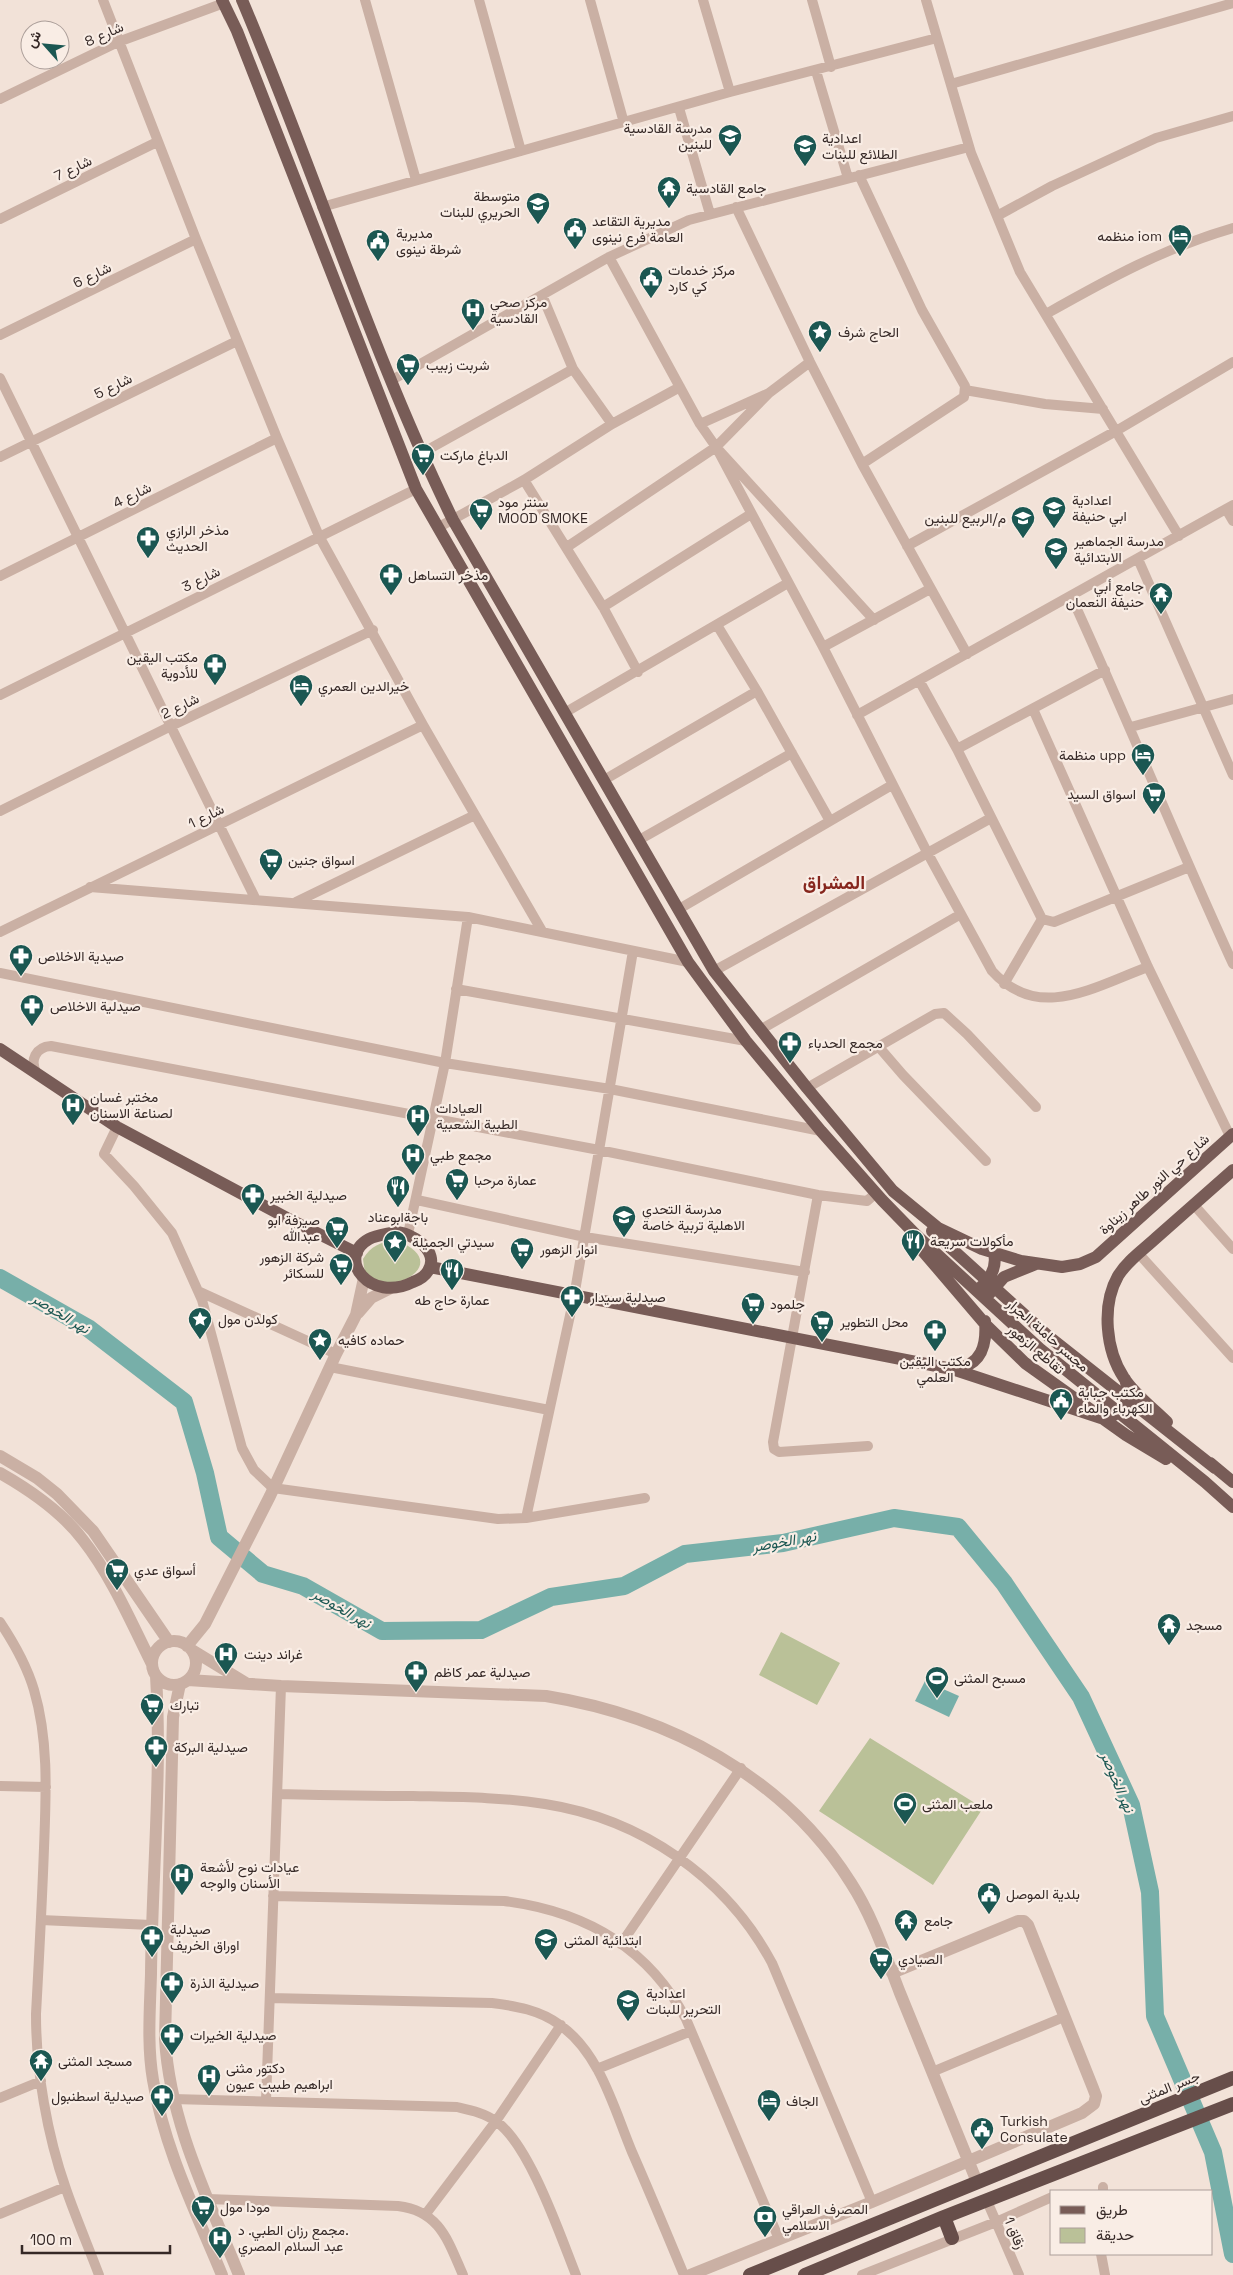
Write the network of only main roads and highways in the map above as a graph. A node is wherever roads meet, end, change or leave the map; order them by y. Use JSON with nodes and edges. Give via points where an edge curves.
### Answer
{"nodes":[{"id":1,"x":242,"y":0,"type":"edge"},
{"id":2,"x":223,"y":2,"type":"edge"},
{"id":3,"x":0,"y":1049,"type":"edge"},
{"id":4,"x":1232,"y":1135,"type":"edge"},
{"id":5,"x":1233,"y":1170,"type":"edge"},
{"id":6,"x":893,"y":1191,"type":"junction"},
{"id":7,"x":879,"y":1197,"type":"junction"},
{"id":8,"x":357,"y":1253,"type":"junction"},
{"id":9,"x":994,"y":1253,"type":"junction"},
{"id":10,"x":1036,"y":1264,"type":"junction"},
{"id":11,"x":430,"y":1268,"type":"junction"},
{"id":12,"x":959,"y":1293,"type":"junction"},
{"id":13,"x":986,"y":1325,"type":"junction"},
{"id":14,"x":952,"y":1369,"type":"junction"},
{"id":15,"x":1125,"y":1379,"type":"junction"},
{"id":16,"x":1146,"y":1402,"type":"junction"},
{"id":17,"x":1101,"y":1418,"type":"junction"},
{"id":18,"x":1126,"y":1435,"type":"junction"},
{"id":19,"x":1215,"y":1468,"type":"junction"},
{"id":20,"x":1205,"y":1482,"type":"junction"},
{"id":21,"x":1233,"y":1482,"type":"edge"},
{"id":22,"x":1233,"y":1506,"type":"edge"},
{"id":23,"x":1233,"y":2078,"type":"edge"},
{"id":24,"x":1233,"y":2104,"type":"edge"},
{"id":25,"x":944,"y":2217,"type":"junction"},
{"id":26,"x":952,"y":2238,"type":"road end"},
{"id":27,"x":750,"y":2275,"type":"edge"},
{"id":28,"x":805,"y":2275,"type":"edge"}],
"edges":[{"from":1,"to":6,"type":"main road","via":[[392,380],[453,520],[714,971]]},
{"from":2,"to":7,"type":"main road","via":[[416,489],[688,962],[746,1041]]},
{"from":3,"to":8,"type":"main road","via":[[117,1127]]},
{"from":4,"to":10,"type":"main road","name":"شارع حي النور طاهر زيناوة","via":[[1096,1257],[1062,1267]]},
{"from":5,"to":15,"type":"main road","via":[[1117,1277],[1108,1314],[1108,1334],[1112,1352]]},
{"from":6,"to":9,"type":"main road","via":[[938,1228]]},
{"from":6,"to":19,"type":"main road","name":"مجسر حاملة الجرار","via":[[961,1258],[1054,1341]]},
{"from":7,"to":12,"type":"main road","name":"تقاطع الزهور"},
{"from":7,"to":20,"type":"main road","name":"مجسر حاملة الجرار","via":[[1040,1349]]},
{"from":8,"to":11,"type":"main road","via":[[358,1269],[377,1287],[403,1286],[416,1281]]},
{"from":8,"to":11,"type":"main road","via":[[371,1237],[395,1232],[408,1234],[428,1251]]},
{"from":9,"to":10,"type":"main road"},
{"from":9,"to":12,"type":"main road","via":[[995,1265],[984,1284],[972,1293]]},
{"from":10,"to":13,"type":"main road","via":[[1011,1273],[996,1284],[986,1302]]},
{"from":11,"to":14,"type":"main road"},
{"from":12,"to":13,"type":"main road","name":"تقاطع الزهور"},
{"from":13,"to":14,"type":"main road","via":[[980,1355],[968,1366]]},
{"from":13,"to":17,"type":"main road","name":"تقاطع الزهور","via":[[1031,1368]]},
{"from":14,"to":17,"type":"main road"},
{"from":15,"to":16,"type":"main road"},
{"from":15,"to":17,"type":"main road","via":[[1129,1390],[1126,1405],[1117,1414]]},
{"from":16,"to":18,"type":"main road","via":[[1129,1411],[1124,1422]]},
{"from":16,"to":19,"type":"main road"},
{"from":17,"to":18,"type":"main road","name":"تقاطع الزهور"},
{"from":18,"to":20,"type":"main road","name":"تقاطع الزهور"},
{"from":19,"to":21,"type":"main road"},
{"from":20,"to":22,"type":"main road"},
{"from":23,"to":27,"type":"highway","name":"جسر المثنى"},
{"from":24,"to":25,"type":"highway"},
{"from":25,"to":26,"type":"highway"},
{"from":25,"to":28,"type":"highway"}]}
